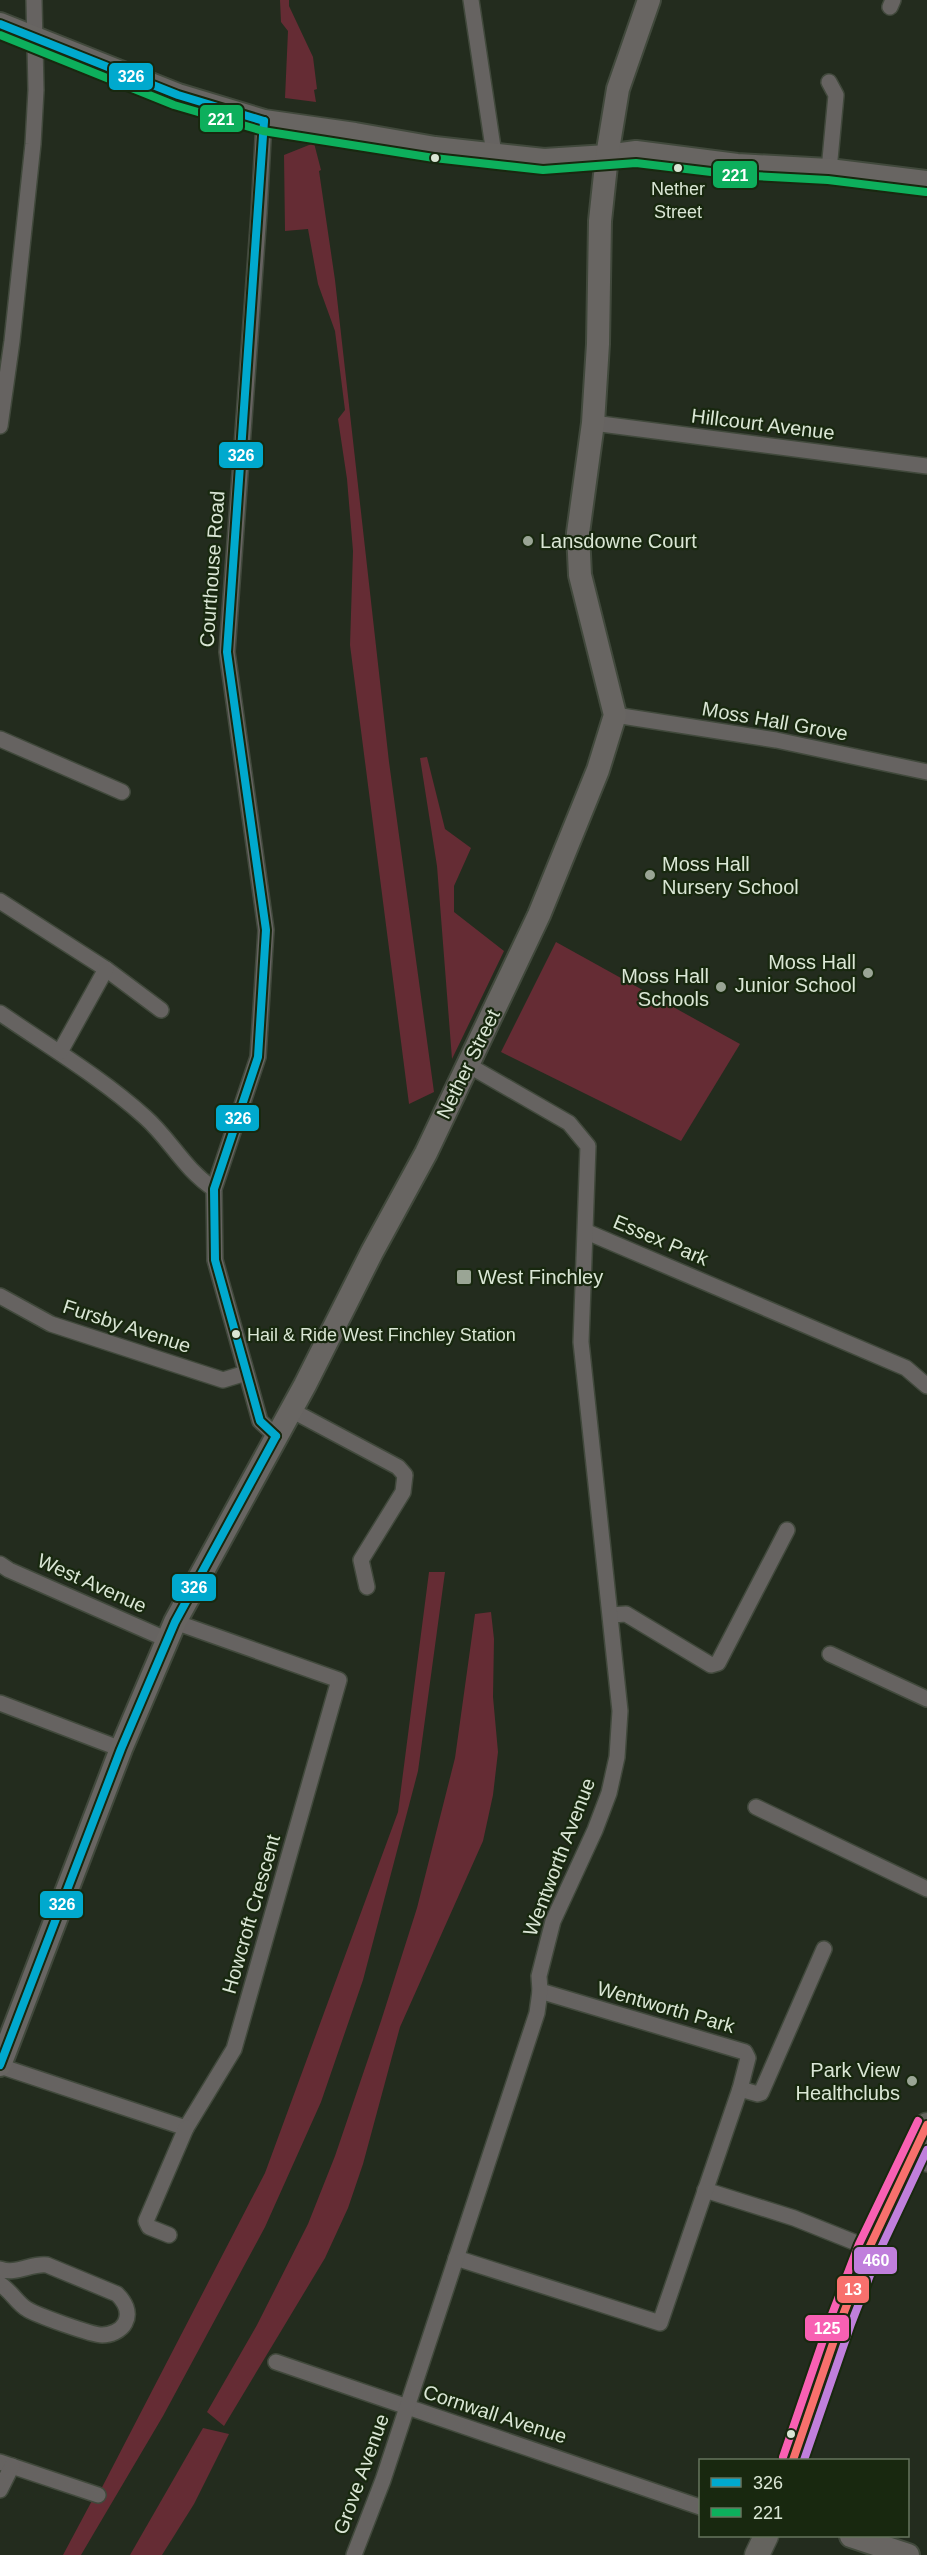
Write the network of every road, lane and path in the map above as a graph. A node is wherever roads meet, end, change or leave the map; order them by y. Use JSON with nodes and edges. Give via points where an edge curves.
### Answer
{"nodes":[{"id":1,"x":34,"y":0,"type":"edge"},
{"id":2,"x":471,"y":0,"type":"edge"},
{"id":3,"x":649,"y":0,"type":"edge"},
{"id":4,"x":0,"y":24,"type":"edge"},
{"id":5,"x":35,"y":38,"type":"junction"},
{"id":6,"x":829,"y":82,"type":"dead end"},
{"id":7,"x":264,"y":121,"type":"junction"},
{"id":8,"x":494,"y":154,"type":"junction"},
{"id":9,"x":607,"y":156,"type":"junction"},
{"id":10,"x":829,"y":170,"type":"junction"},
{"id":11,"x":927,"y":182,"type":"edge"},
{"id":12,"x":593,"y":423,"type":"junction"},
{"id":13,"x":0,"y":426,"type":"edge"},
{"id":14,"x":927,"y":466,"type":"edge"},
{"id":15,"x":615,"y":715,"type":"junction"},
{"id":16,"x":0,"y":739,"type":"edge"},
{"id":17,"x":927,"y":771,"type":"edge"},
{"id":18,"x":122,"y":792,"type":"dead end"},
{"id":19,"x":0,"y":901,"type":"edge"},
{"id":20,"x":106,"y":969,"type":"junction"},
{"id":21,"x":161,"y":1010,"type":"dead end"},
{"id":22,"x":0,"y":1013,"type":"edge"},
{"id":23,"x":60,"y":1052,"type":"junction"},
{"id":24,"x":464,"y":1071,"type":"junction"},
{"id":25,"x":214,"y":1189,"type":"junction"},
{"id":26,"x":587,"y":1232,"type":"junction"},
{"id":27,"x":0,"y":1296,"type":"edge"},
{"id":28,"x":246,"y":1373,"type":"junction"},
{"id":29,"x":927,"y":1386,"type":"edge"},
{"id":30,"x":291,"y":1410,"type":"junction"},
{"id":31,"x":276,"y":1436,"type":"junction"},
{"id":32,"x":787,"y":1530,"type":"dead end"},
{"id":33,"x":0,"y":1564,"type":"edge"},
{"id":34,"x":367,"y":1587,"type":"dead end"},
{"id":35,"x":610,"y":1615,"type":"junction"},
{"id":36,"x":171,"y":1631,"type":"junction"},
{"id":37,"x":830,"y":1654,"type":"dead end"},
{"id":38,"x":927,"y":1699,"type":"edge"},
{"id":39,"x":0,"y":1703,"type":"edge"},
{"id":40,"x":122,"y":1749,"type":"junction"},
{"id":41,"x":756,"y":1807,"type":"dead end"},
{"id":42,"x":927,"y":1889,"type":"edge"},
{"id":43,"x":825,"y":1949,"type":"dead end"},
{"id":44,"x":540,"y":1991,"type":"junction"},
{"id":45,"x":0,"y":2066,"type":"edge"},
{"id":46,"x":740,"y":2089,"type":"junction"},
{"id":47,"x":927,"y":2125,"type":"edge"},
{"id":48,"x":186,"y":2128,"type":"junction"},
{"id":49,"x":920,"y":2161,"type":"edge"},
{"id":50,"x":705,"y":2190,"type":"junction"},
{"id":51,"x":169,"y":2235,"type":"dead end"},
{"id":52,"x":869,"y":2248,"type":"junction"},
{"id":53,"x":456,"y":2258,"type":"junction"},
{"id":54,"x":0,"y":2269,"type":"edge"},
{"id":55,"x":0,"y":2284,"type":"edge"},
{"id":56,"x":276,"y":2362,"type":"dead end"},
{"id":57,"x":407,"y":2407,"type":"junction"},
{"id":58,"x":793,"y":2459,"type":"edge"},
{"id":59,"x":6,"y":2464,"type":"edge"},
{"id":60,"x":0,"y":2490,"type":"edge"},
{"id":61,"x":98,"y":2495,"type":"dead end"},
{"id":62,"x":699,"y":2507,"type":"edge"},
{"id":63,"x":765,"y":2537,"type":"edge"},
{"id":64,"x":857,"y":2537,"type":"edge"},
{"id":65,"x":354,"y":2555,"type":"edge"},
{"id":66,"x":757,"y":2555,"type":"edge"},
{"id":67,"x":908,"y":2555,"type":"edge"}],
"edges":[{"from":1,"to":5,"type":"street"},
{"from":2,"to":8,"type":"street"},
{"from":3,"to":9,"type":"street","via":[[618,89]]},
{"from":4,"to":5,"type":"street"},
{"from":5,"to":7,"type":"street","via":[[178,95]]},
{"from":5,"to":13,"type":"street","via":[[33,144]]},
{"from":6,"to":10,"type":"street","via":[[836,95]]},
{"from":7,"to":8,"type":"street"},
{"from":7,"to":25,"type":"street","name":"Courthouse Road","via":[[226,652],[266,930],[258,1057]]},
{"from":8,"to":9,"type":"street","via":[[544,160]]},
{"from":9,"to":10,"type":"street","via":[[636,152],[737,165]]},
{"from":9,"to":12,"type":"street","via":[[600,221]]},
{"from":10,"to":11,"type":"street"},
{"from":12,"to":14,"type":"street","name":"Hillcourt Avenue"},
{"from":12,"to":15,"type":"street","via":[[578,533],[580,574]]},
{"from":15,"to":17,"type":"street","name":"Moss Hall Grove","via":[[776,740]]},
{"from":15,"to":24,"type":"street","name":"Nether Street","via":[[598,770],[539,915]]},
{"from":16,"to":18,"type":"street"},
{"from":19,"to":20,"type":"street"},
{"from":20,"to":21,"type":"street"},
{"from":20,"to":23,"type":"street"},
{"from":22,"to":23,"type":"street"},
{"from":23,"to":25,"type":"street","via":[[146,1117],[196,1177]]},
{"from":24,"to":26,"type":"street","name":"Essex Park","via":[[569,1123],[588,1146]]},
{"from":24,"to":30,"type":"street","name":"Nether Street","via":[[426,1153]]},
{"from":25,"to":28,"type":"street","name":"Courthouse Road","via":[[215,1260]]},
{"from":26,"to":29,"type":"street","name":"Essex Park","via":[[906,1368]]},
{"from":26,"to":35,"type":"street","name":"Wentworth Avenue","via":[[581,1342]]},
{"from":27,"to":28,"type":"street","name":"Fursby Avenue","via":[[51,1324],[223,1380]]},
{"from":28,"to":31,"type":"street","name":"Courthouse Road","via":[[260,1421]]},
{"from":30,"to":31,"type":"street","name":"Nether Street"},
{"from":30,"to":34,"type":"street","via":[[398,1467],[405,1475],[403,1492],[361,1560]]},
{"from":31,"to":36,"type":"street","name":"Nether Street"},
{"from":32,"to":35,"type":"street","via":[[718,1664],[711,1665],[626,1614]]},
{"from":33,"to":36,"type":"street","name":"West Avenue"},
{"from":35,"to":44,"type":"street","name":"Wentworth Avenue","via":[[620,1711],[617,1756],[595,1830],[553,1921],[539,1976]]},
{"from":36,"to":40,"type":"street","name":"Nether Street"},
{"from":36,"to":48,"type":"street","name":"Howcroft Crescent","via":[[339,1680],[234,2049]]},
{"from":37,"to":38,"type":"street"},
{"from":39,"to":40,"type":"street"},
{"from":40,"to":45,"type":"street","name":"Nether Street"},
{"from":41,"to":42,"type":"street"},
{"from":43,"to":46,"type":"street","via":[[761,2092]]},
{"from":44,"to":46,"type":"street","name":"Wentworth Park","via":[[745,2052]]},
{"from":44,"to":53,"type":"street","name":"Wentworth Avenue","via":[[537,2013]]},
{"from":45,"to":48,"type":"street"},
{"from":46,"to":50,"type":"street","name":"Wentworth Park"},
{"from":47,"to":49,"type":"main road"},
{"from":48,"to":51,"type":"street","via":[[146,2221],[148,2228]]},
{"from":49,"to":52,"type":"main road"},
{"from":50,"to":52,"type":"street","via":[[794,2218]]},
{"from":50,"to":53,"type":"street","name":"Wentworth Park","via":[[660,2323]]},
{"from":52,"to":58,"type":"main road"},
{"from":53,"to":57,"type":"street","name":"Wentworth Avenue"},
{"from":54,"to":55,"type":"street","via":[[47,2265],[117,2294],[124,2302],[126,2322],[119,2330],[99,2335],[27,2309]]},
{"from":56,"to":57,"type":"street","name":"Cornwall Avenue"},
{"from":57,"to":62,"type":"street","name":"Cornwall Avenue"},
{"from":57,"to":65,"type":"street","name":"Grove Avenue"},
{"from":59,"to":60,"type":"street"},
{"from":59,"to":61,"type":"street"},
{"from":63,"to":66,"type":"main road"},
{"from":64,"to":67,"type":"street"}]}
